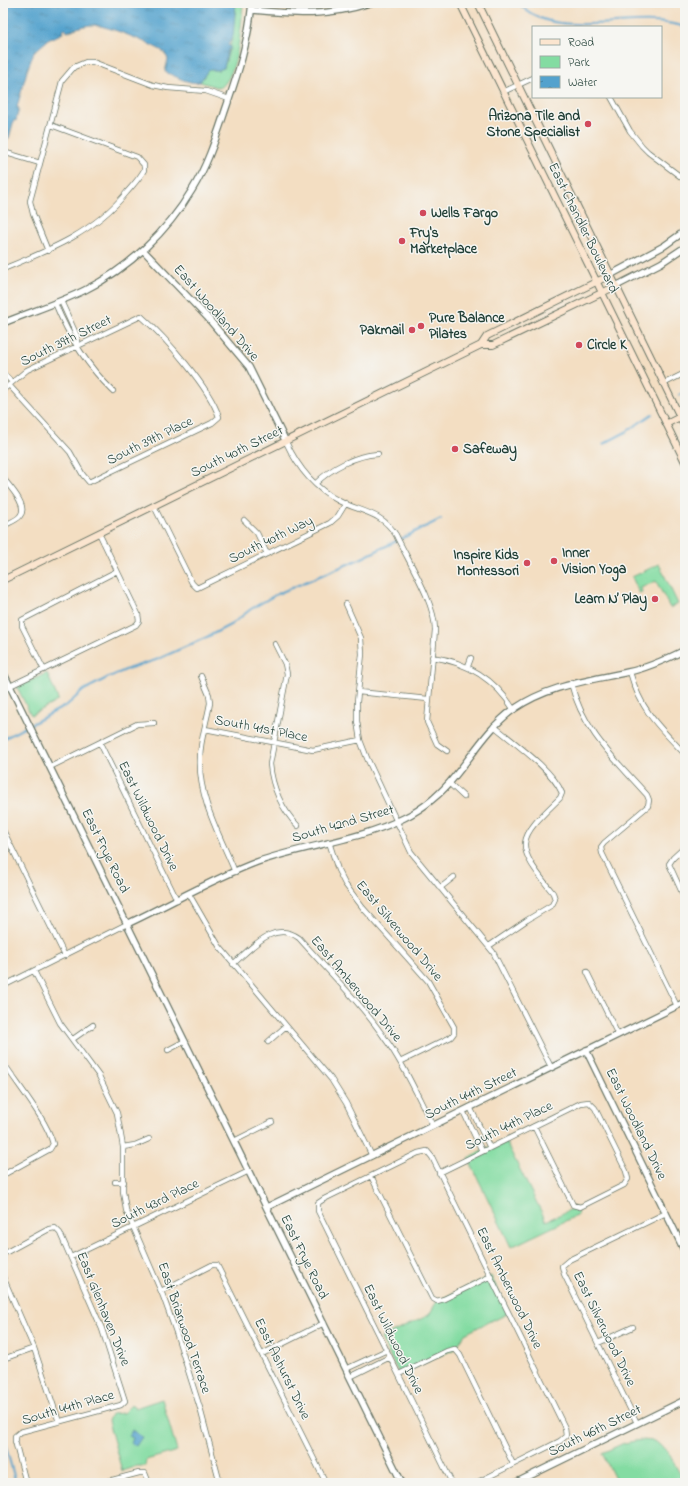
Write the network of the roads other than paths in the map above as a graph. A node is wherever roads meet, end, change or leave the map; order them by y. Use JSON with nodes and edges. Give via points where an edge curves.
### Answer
{"nodes":[{"id":1,"x":252,"y":3,"type":"edge"},
{"id":2,"x":370,"y":3,"type":"edge"},
{"id":3,"x":460,"y":3,"type":"edge"},
{"id":4,"x":478,"y":3,"type":"edge"},
{"id":5,"x":252,"y":10,"type":"junction"},
{"id":6,"x":532,"y":78,"type":"edge"},
{"id":7,"x":518,"y":85,"type":"junction"},
{"id":8,"x":503,"y":92,"type":"junction"},
{"id":9,"x":612,"y":98,"type":"edge"},
{"id":10,"x":229,"y":99,"type":"junction"},
{"id":11,"x":51,"y":125,"type":"junction"},
{"id":12,"x":3,"y":152,"type":"edge"},
{"id":13,"x":40,"y":163,"type":"junction"},
{"id":14,"x":685,"y":180,"type":"edge"},
{"id":15,"x":685,"y":231,"type":"edge"},
{"id":16,"x":685,"y":247,"type":"edge"},
{"id":17,"x":143,"y":250,"type":"junction"},
{"id":18,"x":48,"y":251,"type":"junction"},
{"id":19,"x":3,"y":269,"type":"edge"},
{"id":20,"x":610,"y":275,"type":"junction"},
{"id":21,"x":596,"y":282,"type":"junction"},
{"id":22,"x":616,"y":286,"type":"junction"},
{"id":23,"x":601,"y":293,"type":"junction"},
{"id":24,"x":58,"y":302,"type":"junction"},
{"id":25,"x":3,"y":323,"type":"edge"},
{"id":26,"x":481,"y":345,"type":"junction"},
{"id":27,"x":78,"y":346,"type":"junction"},
{"id":28,"x":685,"y":373,"type":"edge"},
{"id":29,"x":5,"y":375,"type":"dead end"},
{"id":30,"x":11,"y":383,"type":"junction"},
{"id":31,"x":664,"y":384,"type":"junction"},
{"id":32,"x":3,"y":390,"type":"edge"},
{"id":33,"x":113,"y":391,"type":"dead end"},
{"id":34,"x":219,"y":417,"type":"joint"},
{"id":35,"x":680,"y":417,"type":"junction"},
{"id":36,"x":666,"y":424,"type":"junction"},
{"id":37,"x":685,"y":427,"type":"edge"},
{"id":38,"x":286,"y":442,"type":"junction"},
{"id":39,"x":378,"y":454,"type":"dead end"},
{"id":40,"x":685,"y":462,"type":"edge"},
{"id":41,"x":3,"y":478,"type":"edge"},
{"id":42,"x":315,"y":484,"type":"junction"},
{"id":43,"x":346,"y":503,"type":"junction"},
{"id":44,"x":154,"y":506,"type":"junction"},
{"id":45,"x":244,"y":520,"type":"dead end"},
{"id":46,"x":3,"y":526,"type":"edge"},
{"id":47,"x":99,"y":533,"type":"junction"},
{"id":48,"x":267,"y":554,"type":"junction"},
{"id":49,"x":117,"y":571,"type":"junction"},
{"id":50,"x":3,"y":580,"type":"edge"},
{"id":51,"x":346,"y":604,"type":"dead end"},
{"id":52,"x":275,"y":644,"type":"dead end"},
{"id":53,"x":685,"y":650,"type":"edge"},
{"id":54,"x":432,"y":657,"type":"junction"},
{"id":55,"x":471,"y":658,"type":"dead end"},
{"id":56,"x":468,"y":666,"type":"junction"},
{"id":57,"x":44,"y":670,"type":"junction"},
{"id":58,"x":3,"y":672,"type":"edge"},
{"id":59,"x":630,"y":672,"type":"junction"},
{"id":60,"x":201,"y":676,"type":"dead end"},
{"id":61,"x":571,"y":683,"type":"junction"},
{"id":62,"x":10,"y":686,"type":"junction"},
{"id":63,"x":358,"y":692,"type":"junction"},
{"id":64,"x":428,"y":699,"type":"junction"},
{"id":65,"x":514,"y":710,"type":"junction"},
{"id":66,"x":154,"y":723,"type":"dead end"},
{"id":67,"x":494,"y":726,"type":"junction"},
{"id":68,"x":205,"y":729,"type":"junction"},
{"id":69,"x":360,"y":740,"type":"junction"},
{"id":70,"x":100,"y":743,"type":"junction"},
{"id":71,"x":273,"y":743,"type":"junction"},
{"id":72,"x":447,"y":750,"type":"dead end"},
{"id":73,"x":685,"y":754,"type":"edge"},
{"id":74,"x":50,"y":767,"type":"junction"},
{"id":75,"x":449,"y":783,"type":"junction"},
{"id":76,"x":464,"y":797,"type":"dead end"},
{"id":77,"x":396,"y":822,"type":"junction"},
{"id":78,"x":298,"y":826,"type":"dead end"},
{"id":79,"x":3,"y":830,"type":"edge"},
{"id":80,"x":329,"y":842,"type":"junction"},
{"id":81,"x":685,"y":847,"type":"edge"},
{"id":82,"x":235,"y":872,"type":"junction"},
{"id":83,"x":454,"y":877,"type":"dead end"},
{"id":84,"x":440,"y":888,"type":"junction"},
{"id":85,"x":189,"y":894,"type":"junction"},
{"id":86,"x":685,"y":899,"type":"edge"},
{"id":87,"x":177,"y":900,"type":"junction"},
{"id":88,"x":127,"y":924,"type":"junction"},
{"id":89,"x":489,"y":946,"type":"junction"},
{"id":90,"x":65,"y":956,"type":"junction"},
{"id":91,"x":233,"y":964,"type":"junction"},
{"id":92,"x":34,"y":971,"type":"junction"},
{"id":93,"x":587,"y":972,"type":"dead end"},
{"id":94,"x":3,"y":986,"type":"edge"},
{"id":95,"x":685,"y":1002,"type":"edge"},
{"id":96,"x":677,"y":1006,"type":"junction"},
{"id":97,"x":93,"y":1025,"type":"dead end"},
{"id":98,"x":286,"y":1026,"type":"junction"},
{"id":99,"x":618,"y":1035,"type":"junction"},
{"id":100,"x":73,"y":1039,"type":"junction"},
{"id":101,"x":185,"y":1041,"type":"junction"},
{"id":102,"x":268,"y":1042,"type":"dead end"},
{"id":103,"x":168,"y":1050,"type":"dead end"},
{"id":104,"x":586,"y":1050,"type":"junction"},
{"id":105,"x":3,"y":1062,"type":"edge"},
{"id":106,"x":400,"y":1062,"type":"junction"},
{"id":107,"x":551,"y":1067,"type":"junction"},
{"id":108,"x":470,"y":1108,"type":"junction"},
{"id":109,"x":463,"y":1111,"type":"junction"},
{"id":110,"x":272,"y":1122,"type":"dead end"},
{"id":111,"x":433,"y":1126,"type":"junction"},
{"id":112,"x":534,"y":1126,"type":"junction"},
{"id":113,"x":480,"y":1128,"type":"junction"},
{"id":114,"x":473,"y":1132,"type":"junction"},
{"id":115,"x":149,"y":1139,"type":"dead end"},
{"id":116,"x":234,"y":1141,"type":"junction"},
{"id":117,"x":123,"y":1147,"type":"junction"},
{"id":118,"x":490,"y":1148,"type":"junction"},
{"id":119,"x":482,"y":1151,"type":"junction"},
{"id":120,"x":372,"y":1156,"type":"junction"},
{"id":121,"x":249,"y":1171,"type":"junction"},
{"id":122,"x":439,"y":1173,"type":"junction"},
{"id":123,"x":3,"y":1175,"type":"edge"},
{"id":124,"x":371,"y":1176,"type":"junction"},
{"id":125,"x":115,"y":1182,"type":"dead end"},
{"id":126,"x":124,"y":1182,"type":"junction"},
{"id":127,"x":266,"y":1207,"type":"junction"},
{"id":128,"x":666,"y":1213,"type":"junction"},
{"id":129,"x":134,"y":1228,"type":"junction"},
{"id":130,"x":685,"y":1252,"type":"edge"},
{"id":131,"x":3,"y":1254,"type":"edge"},
{"id":132,"x":72,"y":1257,"type":"junction"},
{"id":133,"x":491,"y":1276,"type":"junction"},
{"id":134,"x":3,"y":1277,"type":"edge"},
{"id":135,"x":161,"y":1291,"type":"junction"},
{"id":136,"x":324,"y":1323,"type":"junction"},
{"id":137,"x":633,"y":1327,"type":"dead end"},
{"id":138,"x":598,"y":1343,"type":"junction"},
{"id":139,"x":34,"y":1348,"type":"junction"},
{"id":140,"x":387,"y":1350,"type":"junction"},
{"id":141,"x":262,"y":1354,"type":"junction"},
{"id":142,"x":390,"y":1357,"type":"junction"},
{"id":143,"x":3,"y":1359,"type":"edge"},
{"id":144,"x":366,"y":1360,"type":"junction"},
{"id":145,"x":370,"y":1367,"type":"junction"},
{"id":146,"x":346,"y":1369,"type":"junction"},
{"id":147,"x":399,"y":1374,"type":"junction"},
{"id":148,"x":350,"y":1377,"type":"junction"},
{"id":149,"x":685,"y":1400,"type":"edge"},
{"id":150,"x":125,"y":1401,"type":"joint"},
{"id":151,"x":59,"y":1422,"type":"junction"},
{"id":152,"x":638,"y":1423,"type":"junction"},
{"id":153,"x":513,"y":1464,"type":"junction"},
{"id":154,"x":26,"y":1483,"type":"edge"},
{"id":155,"x":101,"y":1483,"type":"edge"},
{"id":156,"x":149,"y":1483,"type":"edge"},
{"id":157,"x":220,"y":1483,"type":"edge"},
{"id":158,"x":326,"y":1483,"type":"edge"},
{"id":159,"x":402,"y":1483,"type":"edge"},
{"id":160,"x":452,"y":1483,"type":"edge"},
{"id":161,"x":476,"y":1483,"type":"edge"},
{"id":162,"x":515,"y":1483,"type":"edge"}],
"edges":[{"from":1,"to":5,"type":"street"},
{"from":2,"to":5,"type":"street","via":[[324,14],[301,15]]},
{"from":3,"to":8,"type":"main road","name":"East Chandler Boulevard"},
{"from":4,"to":7,"type":"main road","name":"East Chandler Boulevard"},
{"from":5,"to":10,"type":"street","via":[[242,62]]},
{"from":6,"to":7,"type":"street"},
{"from":7,"to":8,"type":"street"},
{"from":7,"to":20,"type":"main road","name":"East Chandler Boulevard"},
{"from":8,"to":21,"type":"main road","name":"East Chandler Boulevard"},
{"from":9,"to":14,"type":"street","via":[[630,131],[642,146]]},
{"from":10,"to":11,"type":"street","via":[[206,91],[153,85],[93,62],[78,64],[69,70],[62,81]]},
{"from":10,"to":17,"type":"street","via":[[211,151],[193,189],[176,214]]},
{"from":11,"to":13,"type":"street"},
{"from":11,"to":18,"type":"street","via":[[137,157],[144,165],[141,175],[104,216],[73,238]]},
{"from":12,"to":13,"type":"street"},
{"from":13,"to":18,"type":"street","via":[[30,201]]},
{"from":15,"to":20,"type":"street","via":[[658,250]]},
{"from":16,"to":22,"type":"street","via":[[661,263]]},
{"from":17,"to":24,"type":"street","via":[[96,284]]},
{"from":17,"to":38,"type":"street","name":"East Woodland Drive","via":[[240,356],[258,384]]},
{"from":18,"to":19,"type":"street"},
{"from":20,"to":21,"type":"main road","name":"South 40th Street"},
{"from":20,"to":22,"type":"main road","name":"East Chandler Boulevard"},
{"from":21,"to":23,"type":"main road","name":"East Chandler Boulevard"},
{"from":21,"to":26,"type":"main road","name":"South 40th Street","via":[[487,336]]},
{"from":22,"to":23,"type":"main road","name":"South 40th Street"},
{"from":22,"to":31,"type":"main road","name":"East Chandler Boulevard"},
{"from":23,"to":26,"type":"main road","name":"South 40th Street","via":[[493,345]]},
{"from":23,"to":36,"type":"main road","name":"East Chandler Boulevard"},
{"from":24,"to":25,"type":"street"},
{"from":24,"to":27,"type":"street","via":[[77,336]]},
{"from":26,"to":38,"type":"main road","name":"South 40th Street"},
{"from":27,"to":30,"type":"street","name":"South 39th Street","via":[[26,370]]},
{"from":27,"to":33,"type":"street","via":[[87,362]]},
{"from":27,"to":34,"type":"street","name":"South 39th Street","via":[[141,316],[193,373],[216,407]]},
{"from":28,"to":31,"type":"street"},
{"from":29,"to":30,"type":"street"},
{"from":30,"to":32,"type":"street","name":"South 39th Street"},
{"from":30,"to":34,"type":"street","name":"South 39th Place","via":[[70,452],[89,482],[212,423]]},
{"from":31,"to":35,"type":"main road","name":"East Chandler Boulevard"},
{"from":35,"to":36,"type":"main road"},
{"from":35,"to":37,"type":"main road","name":"East Chandler Boulevard"},
{"from":36,"to":40,"type":"main road","name":"East Chandler Boulevard"},
{"from":38,"to":42,"type":"street","name":"East Woodland Drive"},
{"from":38,"to":44,"type":"main road","name":"South 40th Street"},
{"from":39,"to":42,"type":"street","via":[[360,457],[330,471]]},
{"from":41,"to":46,"type":"street","via":[[22,507],[19,518]]},
{"from":42,"to":43,"type":"street","name":"East Woodland Drive"},
{"from":43,"to":48,"type":"street","name":"South 40th Way","via":[[330,523]]},
{"from":43,"to":54,"type":"street","name":"East Woodland Drive","via":[[386,521],[396,535],[432,611],[435,630]]},
{"from":44,"to":47,"type":"main road","name":"South 40th Street"},
{"from":44,"to":48,"type":"street","name":"South 40th Way","via":[[192,583],[197,588]]},
{"from":45,"to":48,"type":"street","via":[[257,533]]},
{"from":47,"to":49,"type":"street"},
{"from":47,"to":50,"type":"main road","name":"South 40th Street"},
{"from":49,"to":57,"type":"street","via":[[139,621],[136,625]]},
{"from":49,"to":57,"type":"street","via":[[22,620],[22,626]]},
{"from":51,"to":63,"type":"street","via":[[361,638]]},
{"from":52,"to":71,"type":"street","via":[[287,674]]},
{"from":53,"to":59,"type":"street","name":"South 42nd Street","via":[[653,665]]},
{"from":54,"to":56,"type":"street"},
{"from":54,"to":64,"type":"street","name":"East Woodland Drive"},
{"from":55,"to":56,"type":"street"},
{"from":56,"to":65,"type":"street","via":[[495,686]]},
{"from":57,"to":62,"type":"street"},
{"from":58,"to":62,"type":"street","name":"East Frye Road"},
{"from":59,"to":61,"type":"street","name":"South 42nd Street"},
{"from":59,"to":73,"type":"street","via":[[637,694],[650,717]]},
{"from":60,"to":68,"type":"street","via":[[210,694]]},
{"from":61,"to":65,"type":"street","name":"South 42nd Street","via":[[539,695]]},
{"from":61,"to":96,"type":"street","via":[[576,705],[588,726],[649,800],[648,806],[601,847]]},
{"from":62,"to":74,"type":"street","name":"East Frye Road"},
{"from":63,"to":64,"type":"street"},
{"from":63,"to":69,"type":"street","via":[[356,712]]},
{"from":64,"to":72,"type":"street","name":"East Woodland Drive","via":[[427,722],[437,744]]},
{"from":65,"to":67,"type":"street","name":"South 42nd Street"},
{"from":66,"to":70,"type":"street","via":[[136,724]]},
{"from":67,"to":75,"type":"street","name":"South 42nd Street"},
{"from":67,"to":89,"type":"street","via":[[545,771],[562,793],[533,824],[525,842],[528,859],[555,899],[552,905]]},
{"from":68,"to":71,"type":"street","name":"South 41st Place"},
{"from":68,"to":82,"type":"street","via":[[200,756],[204,796]]},
{"from":69,"to":71,"type":"street","name":"South 41st Place","via":[[313,750]]},
{"from":69,"to":77,"type":"street"},
{"from":70,"to":74,"type":"street"},
{"from":70,"to":87,"type":"street","name":"East Wildwood Drive"},
{"from":71,"to":78,"type":"street","via":[[271,776],[289,818]]},
{"from":74,"to":88,"type":"street","name":"East Frye Road"},
{"from":75,"to":76,"type":"street"},
{"from":75,"to":77,"type":"street","name":"South 42nd Street","via":[[421,808]]},
{"from":77,"to":80,"type":"street","name":"South 42nd Street","via":[[380,829]]},
{"from":77,"to":84,"type":"street","via":[[411,852]]},
{"from":79,"to":90,"type":"street"},
{"from":80,"to":82,"type":"street","name":"South 42nd Street","via":[[271,858]]},
{"from":80,"to":106,"type":"street","name":"East Silverwood Drive","via":[[345,884],[428,981],[454,1033],[451,1037]]},
{"from":81,"to":86,"type":"street","via":[[669,864]]},
{"from":82,"to":85,"type":"street","name":"South 42nd Street"},
{"from":83,"to":84,"type":"street"},
{"from":84,"to":89,"type":"street"},
{"from":85,"to":87,"type":"street","name":"South 42nd Street"},
{"from":85,"to":91,"type":"street","via":[[206,927]]},
{"from":87,"to":88,"type":"street","name":"South 42nd Street"},
{"from":88,"to":90,"type":"street","name":"South 42nd Street"},
{"from":88,"to":101,"type":"street","name":"East Frye Road"},
{"from":89,"to":107,"type":"street"},
{"from":90,"to":92,"type":"street","name":"South 42nd Street"},
{"from":91,"to":98,"type":"street"},
{"from":91,"to":106,"type":"street","name":"East Amberwood Drive","via":[[271,933],[293,933],[370,1019]]},
{"from":92,"to":94,"type":"street","name":"South 42nd Street"},
{"from":92,"to":100,"type":"street","name":"East Briarwood Terrace","via":[[53,1011]]},
{"from":93,"to":99,"type":"street"},
{"from":95,"to":96,"type":"street","name":"South 44th Street"},
{"from":96,"to":99,"type":"street","name":"South 44th Street"},
{"from":97,"to":100,"type":"street"},
{"from":98,"to":102,"type":"street"},
{"from":98,"to":120,"type":"street","via":[[335,1084]]},
{"from":99,"to":104,"type":"street","name":"South 44th Street"},
{"from":100,"to":117,"type":"street","name":"East Briarwood Terrace","via":[[106,1087],[117,1113]]},
{"from":101,"to":103,"type":"street"},
{"from":101,"to":116,"type":"street","name":"East Frye Road"},
{"from":104,"to":107,"type":"street","name":"South 44th Street"},
{"from":104,"to":128,"type":"street","name":"East Woodland Drive"},
{"from":105,"to":123,"type":"street","via":[[33,1107],[53,1144],[50,1149]]},
{"from":106,"to":111,"type":"street","name":"East Amberwood Drive"},
{"from":107,"to":108,"type":"street","name":"South 44th Street"},
{"from":108,"to":109,"type":"street","name":"South 44th Street"},
{"from":108,"to":113,"type":"street"},
{"from":109,"to":111,"type":"street","name":"South 44th Street"},
{"from":109,"to":114,"type":"street"},
{"from":110,"to":116,"type":"street"},
{"from":111,"to":120,"type":"street","name":"South 44th Street"},
{"from":112,"to":112,"type":"street","name":"South 44th Place","via":[[572,1205],[576,1207],[624,1185],[628,1179],[590,1102],[581,1103]]},
{"from":112,"to":118,"type":"street","name":"South 44th Place"},
{"from":113,"to":114,"type":"street"},
{"from":113,"to":118,"type":"street"},
{"from":114,"to":119,"type":"street"},
{"from":115,"to":117,"type":"street"},
{"from":116,"to":121,"type":"street","name":"East Frye Road"},
{"from":117,"to":126,"type":"street","name":"East Briarwood Terrace"},
{"from":118,"to":119,"type":"street","name":"South 44th Place"},
{"from":119,"to":122,"type":"street","name":"South 44th Place"},
{"from":120,"to":127,"type":"street","name":"South 44th Street"},
{"from":121,"to":127,"type":"street","name":"East Frye Road"},
{"from":121,"to":129,"type":"street","name":"South 43rd Place"},
{"from":122,"to":124,"type":"street","name":"East Amberwood Drive","via":[[432,1157],[426,1151]]},
{"from":122,"to":133,"type":"street","name":"East Amberwood Drive"},
{"from":124,"to":133,"type":"street","via":[[432,1298],[437,1301]]},
{"from":124,"to":140,"type":"street","name":"East Wildwood Drive","via":[[318,1203],[318,1211]]},
{"from":125,"to":126,"type":"street"},
{"from":126,"to":129,"type":"street","name":"East Briarwood Terrace","via":[[124,1201]]},
{"from":127,"to":136,"type":"street","name":"East Frye Road"},
{"from":128,"to":130,"type":"street","name":"East Woodland Drive"},
{"from":128,"to":138,"type":"street","name":"East Silverwood Drive","via":[[569,1260],[562,1266]]},
{"from":129,"to":132,"type":"street","name":"South 43rd Place"},
{"from":129,"to":135,"type":"street","name":"East Briarwood Terrace"},
{"from":131,"to":132,"type":"street","name":"East Glenhaven Drive","via":[[55,1228]]},
{"from":132,"to":150,"type":"street","name":"East Glenhaven Drive","via":[[102,1329]]},
{"from":133,"to":153,"type":"street","name":"East Amberwood Drive","via":[[565,1428],[566,1436]]},
{"from":134,"to":139,"type":"street"},
{"from":135,"to":141,"type":"street","name":"East Ashurst Drive","via":[[212,1265],[217,1265]]},
{"from":135,"to":157,"type":"street","name":"East Briarwood Terrace","via":[[188,1367]]},
{"from":136,"to":141,"type":"street"},
{"from":136,"to":146,"type":"street","name":"East Frye Road"},
{"from":137,"to":138,"type":"street"},
{"from":138,"to":152,"type":"street","name":"East Silverwood Drive"},
{"from":139,"to":143,"type":"street"},
{"from":139,"to":151,"type":"street"},
{"from":140,"to":142,"type":"street","name":"East Wildwood Drive"},
{"from":140,"to":144,"type":"street"},
{"from":141,"to":158,"type":"street","name":"East Ashurst Drive"},
{"from":142,"to":145,"type":"street"},
{"from":142,"to":147,"type":"street","name":"East Wildwood Drive"},
{"from":144,"to":145,"type":"street"},
{"from":144,"to":146,"type":"street"},
{"from":145,"to":148,"type":"street"},
{"from":146,"to":148,"type":"street","name":"East Frye Road"},
{"from":147,"to":153,"type":"street","via":[[455,1349]]},
{"from":147,"to":160,"type":"street","name":"East Wildwood Drive"},
{"from":148,"to":159,"type":"street","name":"East Frye Road"},
{"from":149,"to":152,"type":"street","name":"South 46th Street"},
{"from":150,"to":151,"type":"street","name":"South 44th Place","via":[[121,1405]]},
{"from":151,"to":154,"type":"street","name":"South 44th Place","via":[[20,1432],[16,1436],[14,1441]]},
{"from":152,"to":162,"type":"street","name":"South 46th Street"},
{"from":153,"to":161,"type":"street"},
{"from":155,"to":156,"type":"street","via":[[139,1472],[145,1473]]}]}
